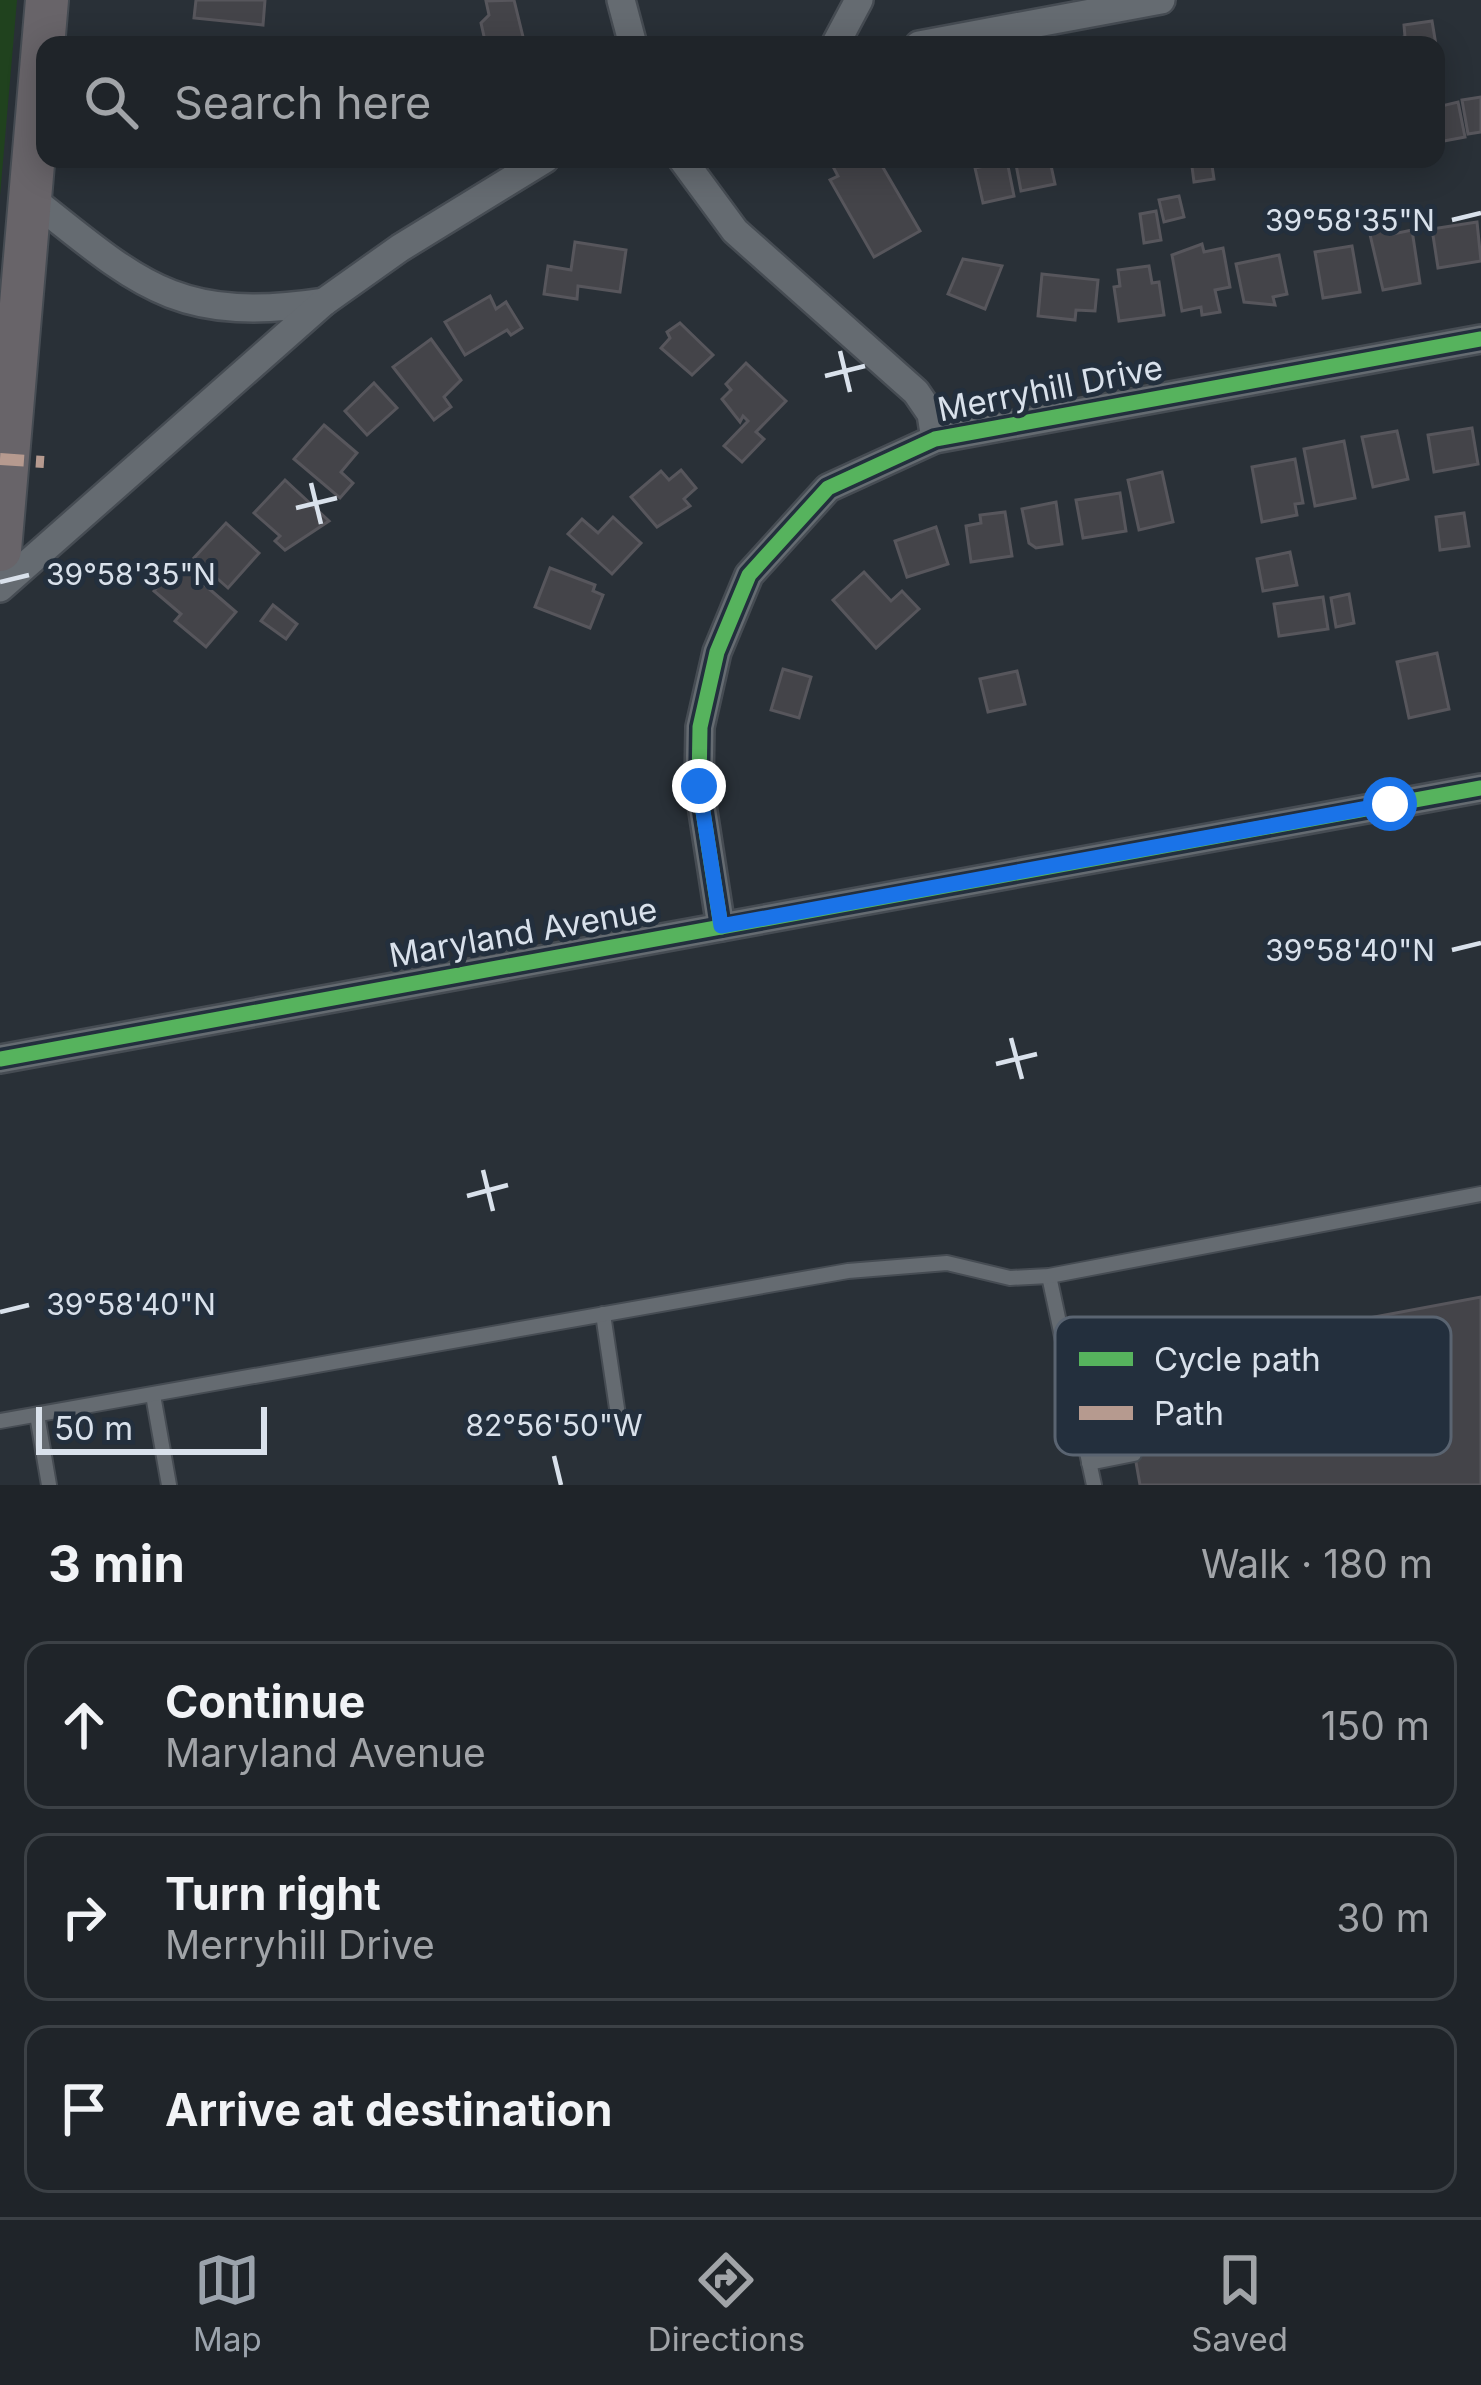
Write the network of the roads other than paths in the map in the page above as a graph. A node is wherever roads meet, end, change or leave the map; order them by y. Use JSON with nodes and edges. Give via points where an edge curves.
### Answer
{"nodes":[{"id":1,"x":47,"y":0,"type":"edge"},
{"id":2,"x":621,"y":0,"type":"edge"},
{"id":3,"x":860,"y":0,"type":"edge"},
{"id":4,"x":1161,"y":0,"type":"edge"},
{"id":5,"x":44,"y":36,"type":"edge"},
{"id":6,"x":631,"y":36,"type":"edge"},
{"id":7,"x":840,"y":36,"type":"edge"},
{"id":8,"x":967,"y":36,"type":"edge"},
{"id":9,"x":36,"y":146,"type":"edge"},
{"id":10,"x":530,"y":168,"type":"edge"},
{"id":11,"x":689,"y":168,"type":"edge"},
{"id":12,"x":32,"y":199,"type":"junction"},
{"id":13,"x":324,"y":302,"type":"junction"},
{"id":14,"x":1481,"y":340,"type":"edge"},
{"id":15,"x":935,"y":439,"type":"junction"},
{"id":16,"x":0,"y":550,"type":"edge"},
{"id":17,"x":0,"y":587,"type":"edge"},
{"id":18,"x":1481,"y":788,"type":"edge"},
{"id":19,"x":721,"y":926,"type":"junction"},
{"id":20,"x":0,"y":1059,"type":"edge"},
{"id":21,"x":1481,"y":1194,"type":"edge"},
{"id":22,"x":1049,"y":1276,"type":"junction"},
{"id":23,"x":603,"y":1314,"type":"junction"},
{"id":24,"x":1058,"y":1317,"type":"edge"},
{"id":25,"x":153,"y":1394,"type":"junction"},
{"id":26,"x":37,"y":1415,"type":"junction"},
{"id":27,"x":0,"y":1421,"type":"edge"},
{"id":28,"x":619,"y":1422,"type":"dead end"},
{"id":29,"x":1087,"y":1455,"type":"edge"},
{"id":30,"x":1129,"y":1455,"type":"edge"},
{"id":31,"x":1089,"y":1463,"type":"junction"},
{"id":32,"x":49,"y":1485,"type":"edge"},
{"id":33,"x":169,"y":1485,"type":"edge"},
{"id":34,"x":1094,"y":1485,"type":"edge"}],
"edges":[{"from":1,"to":5,"type":"main road"},
{"from":2,"to":6,"type":"street"},
{"from":3,"to":7,"type":"street"},
{"from":4,"to":8,"type":"street"},
{"from":9,"to":12,"type":"main road"},
{"from":10,"to":13,"type":"street"},
{"from":11,"to":15,"type":"street","via":[[735,231],[916,392]]},
{"from":12,"to":13,"type":"street","via":[[122,272],[188,302],[256,312]]},
{"from":12,"to":16,"type":"main road"},
{"from":13,"to":17,"type":"street"},
{"from":14,"to":15,"type":"street","name":"Merryhill Drive"},
{"from":15,"to":19,"type":"street","name":"Merryhill Drive","via":[[828,488],[787,527],[734,606],[700,727],[699,786]]},
{"from":18,"to":19,"type":"street","name":"Maryland Avenue"},
{"from":19,"to":20,"type":"street","name":"Maryland Avenue"},
{"from":21,"to":22,"type":"lane"},
{"from":22,"to":23,"type":"lane","via":[[1010,1278],[947,1263],[848,1270]]},
{"from":22,"to":24,"type":"lane"},
{"from":23,"to":25,"type":"lane"},
{"from":23,"to":28,"type":"lane"},
{"from":25,"to":26,"type":"lane"},
{"from":25,"to":33,"type":"lane"},
{"from":26,"to":27,"type":"lane"},
{"from":26,"to":32,"type":"lane"},
{"from":29,"to":31,"type":"lane"},
{"from":30,"to":31,"type":"lane"},
{"from":31,"to":34,"type":"lane"}]}
